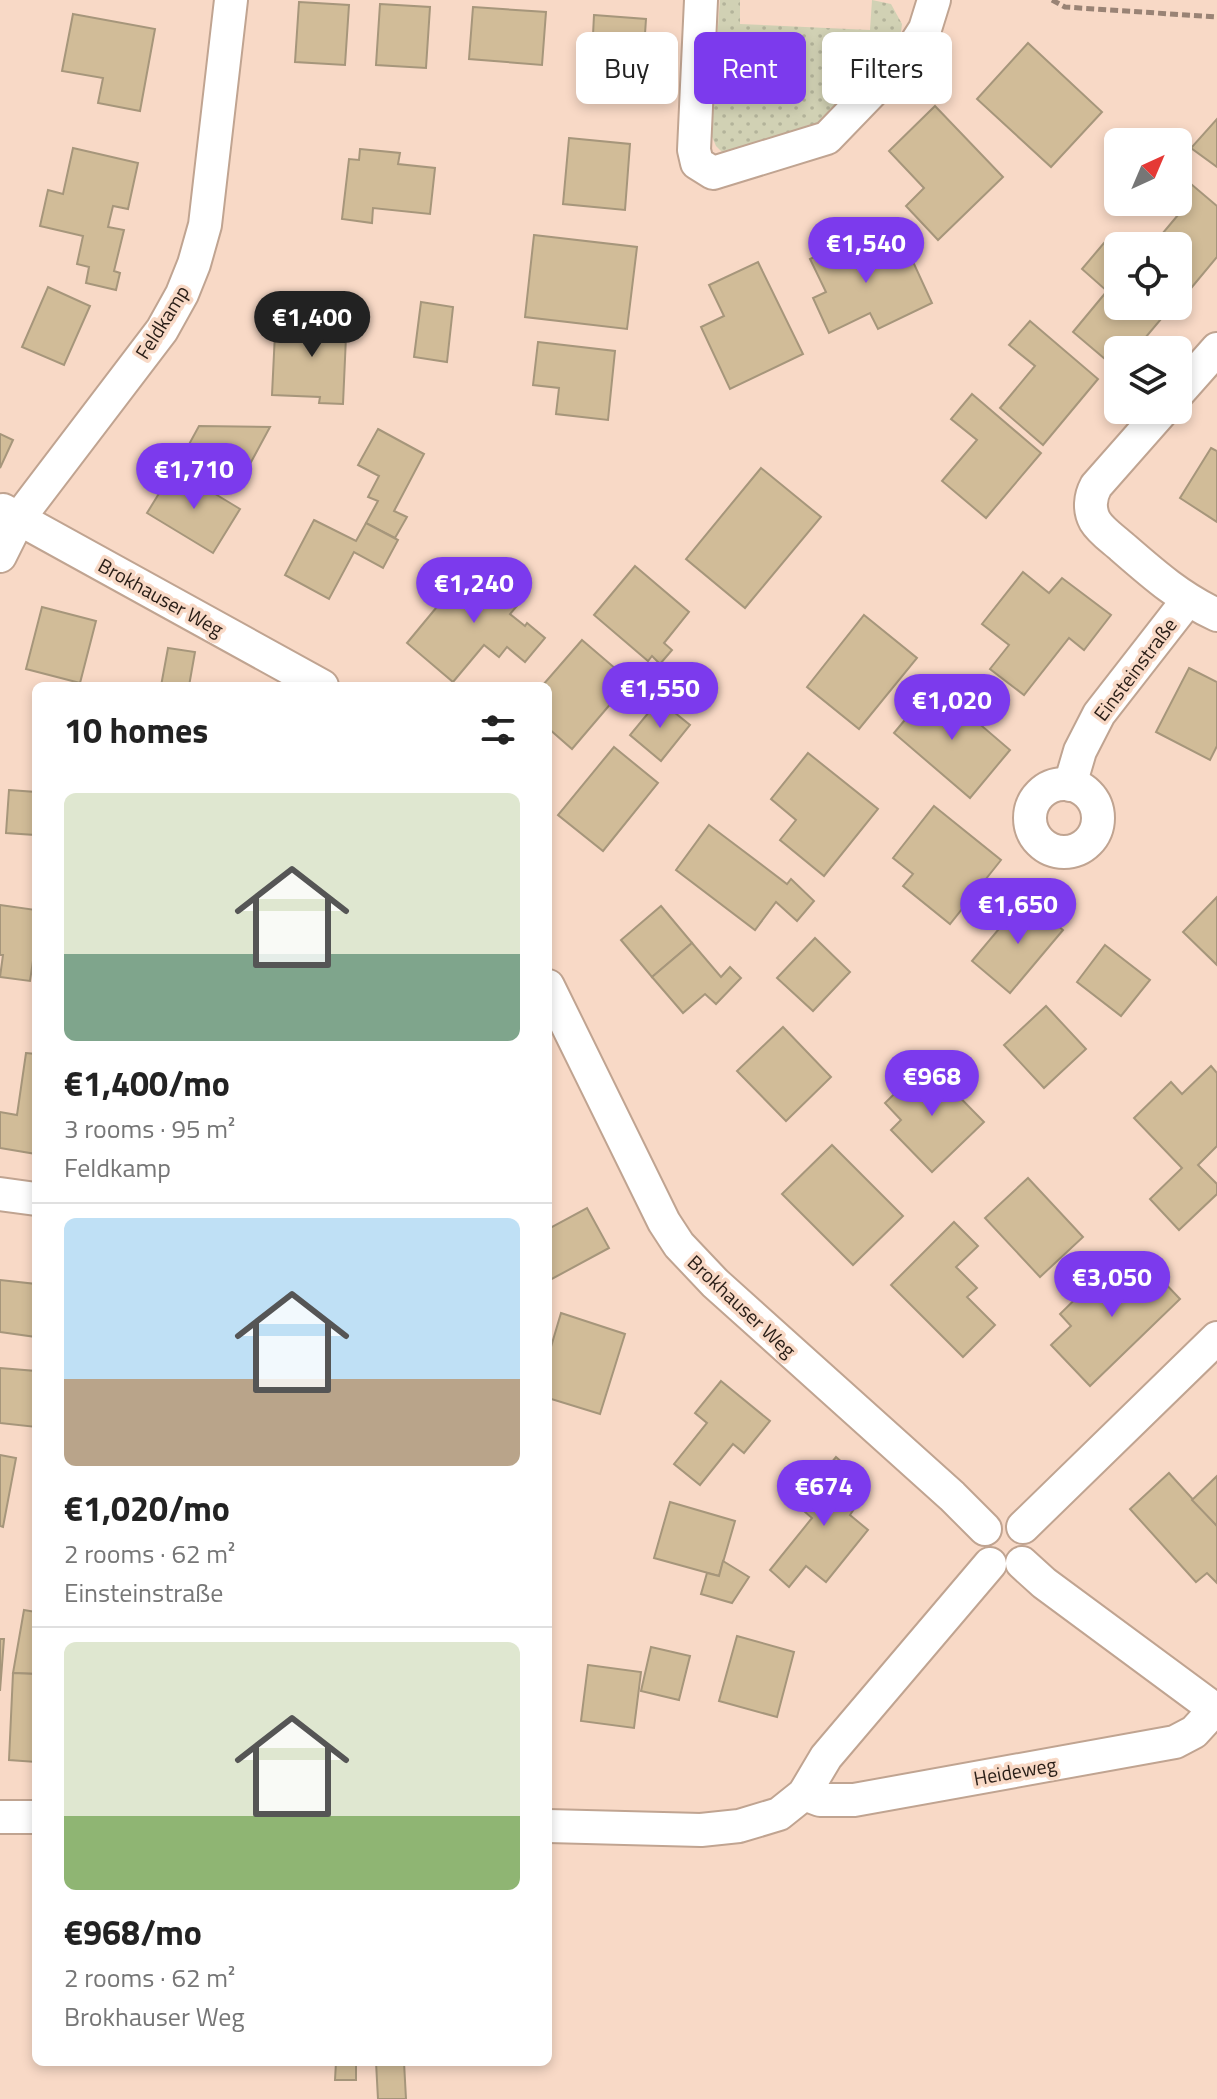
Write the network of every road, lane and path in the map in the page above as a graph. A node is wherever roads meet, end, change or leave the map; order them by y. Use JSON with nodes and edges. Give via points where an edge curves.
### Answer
{"nodes":[{"id":1,"x":231,"y":0,"type":"edge"},
{"id":2,"x":701,"y":0,"type":"edge"},
{"id":3,"x":934,"y":0,"type":"edge"},
{"id":4,"x":1052,"y":0,"type":"edge"},
{"id":5,"x":1217,"y":17,"type":"edge"},
{"id":6,"x":1217,"y":349,"type":"edge"},
{"id":7,"x":1192,"y":377,"type":"edge"},
{"id":8,"x":1151,"y":424,"type":"edge"},
{"id":9,"x":10,"y":513,"type":"edge"},
{"id":10,"x":0,"y":556,"type":"edge"},
{"id":11,"x":1187,"y":601,"type":"junction"},
{"id":12,"x":1217,"y":615,"type":"edge"},
{"id":13,"x":315,"y":682,"type":"edge"},
{"id":14,"x":1070,"y":785,"type":"dead end"},
{"id":15,"x":552,"y":994,"type":"edge"},
{"id":16,"x":0,"y":1194,"type":"edge"},
{"id":17,"x":32,"y":1198,"type":"edge"},
{"id":18,"x":1217,"y":1338,"type":"edge"},
{"id":19,"x":1023,"y":1527,"type":"junction"},
{"id":20,"x":985,"y":1529,"type":"junction"},
{"id":21,"x":1022,"y":1563,"type":"junction"},
{"id":22,"x":990,"y":1564,"type":"junction"},
{"id":23,"x":1216,"y":1710,"type":"edge"},
{"id":24,"x":804,"y":1794,"type":"junction"},
{"id":25,"x":0,"y":1817,"type":"edge"},
{"id":26,"x":32,"y":1817,"type":"edge"},
{"id":27,"x":552,"y":1826,"type":"edge"}],
"edges":[{"from":1,"to":9,"type":"street","name":"Feldkamp","via":[[205,225],[182,294],[162,330]]},
{"from":2,"to":3,"type":"street","via":[[694,150],[697,163],[713,173],[827,138],[911,51]]},
{"from":4,"to":5,"type":"path","via":[[1065,7]]},
{"from":6,"to":7,"type":"street"},
{"from":8,"to":11,"type":"street","name":"Einsteinstraße","via":[[1096,486],[1091,511],[1100,528]]},
{"from":9,"to":10,"type":"street","name":"Feldkamp"},
{"from":9,"to":13,"type":"street","name":"Brokhauser Weg"},
{"from":11,"to":12,"type":"street","name":"Einsteinstraße"},
{"from":11,"to":14,"type":"street","name":"Einsteinstraße","via":[[1099,714]]},
{"from":15,"to":20,"type":"street","name":"Brokhauser Weg","via":[[679,1245]]},
{"from":16,"to":17,"type":"street"},
{"from":18,"to":19,"type":"street"},
{"from":19,"to":20,"type":"street","via":[[1004,1519]]},
{"from":19,"to":21,"type":"street","via":[[1031,1541]]},
{"from":20,"to":22,"type":"street","via":[[981,1552]]},
{"from":21,"to":22,"type":"street","via":[[1006,1570]]},
{"from":21,"to":23,"type":"street"},
{"from":22,"to":24,"type":"street","via":[[826,1757]]},
{"from":23,"to":24,"type":"street","name":"Heideweg","via":[[1175,1742],[854,1800],[820,1800]]},
{"from":24,"to":27,"type":"street","via":[[779,1814],[739,1826]]},
{"from":25,"to":26,"type":"street"}]}
